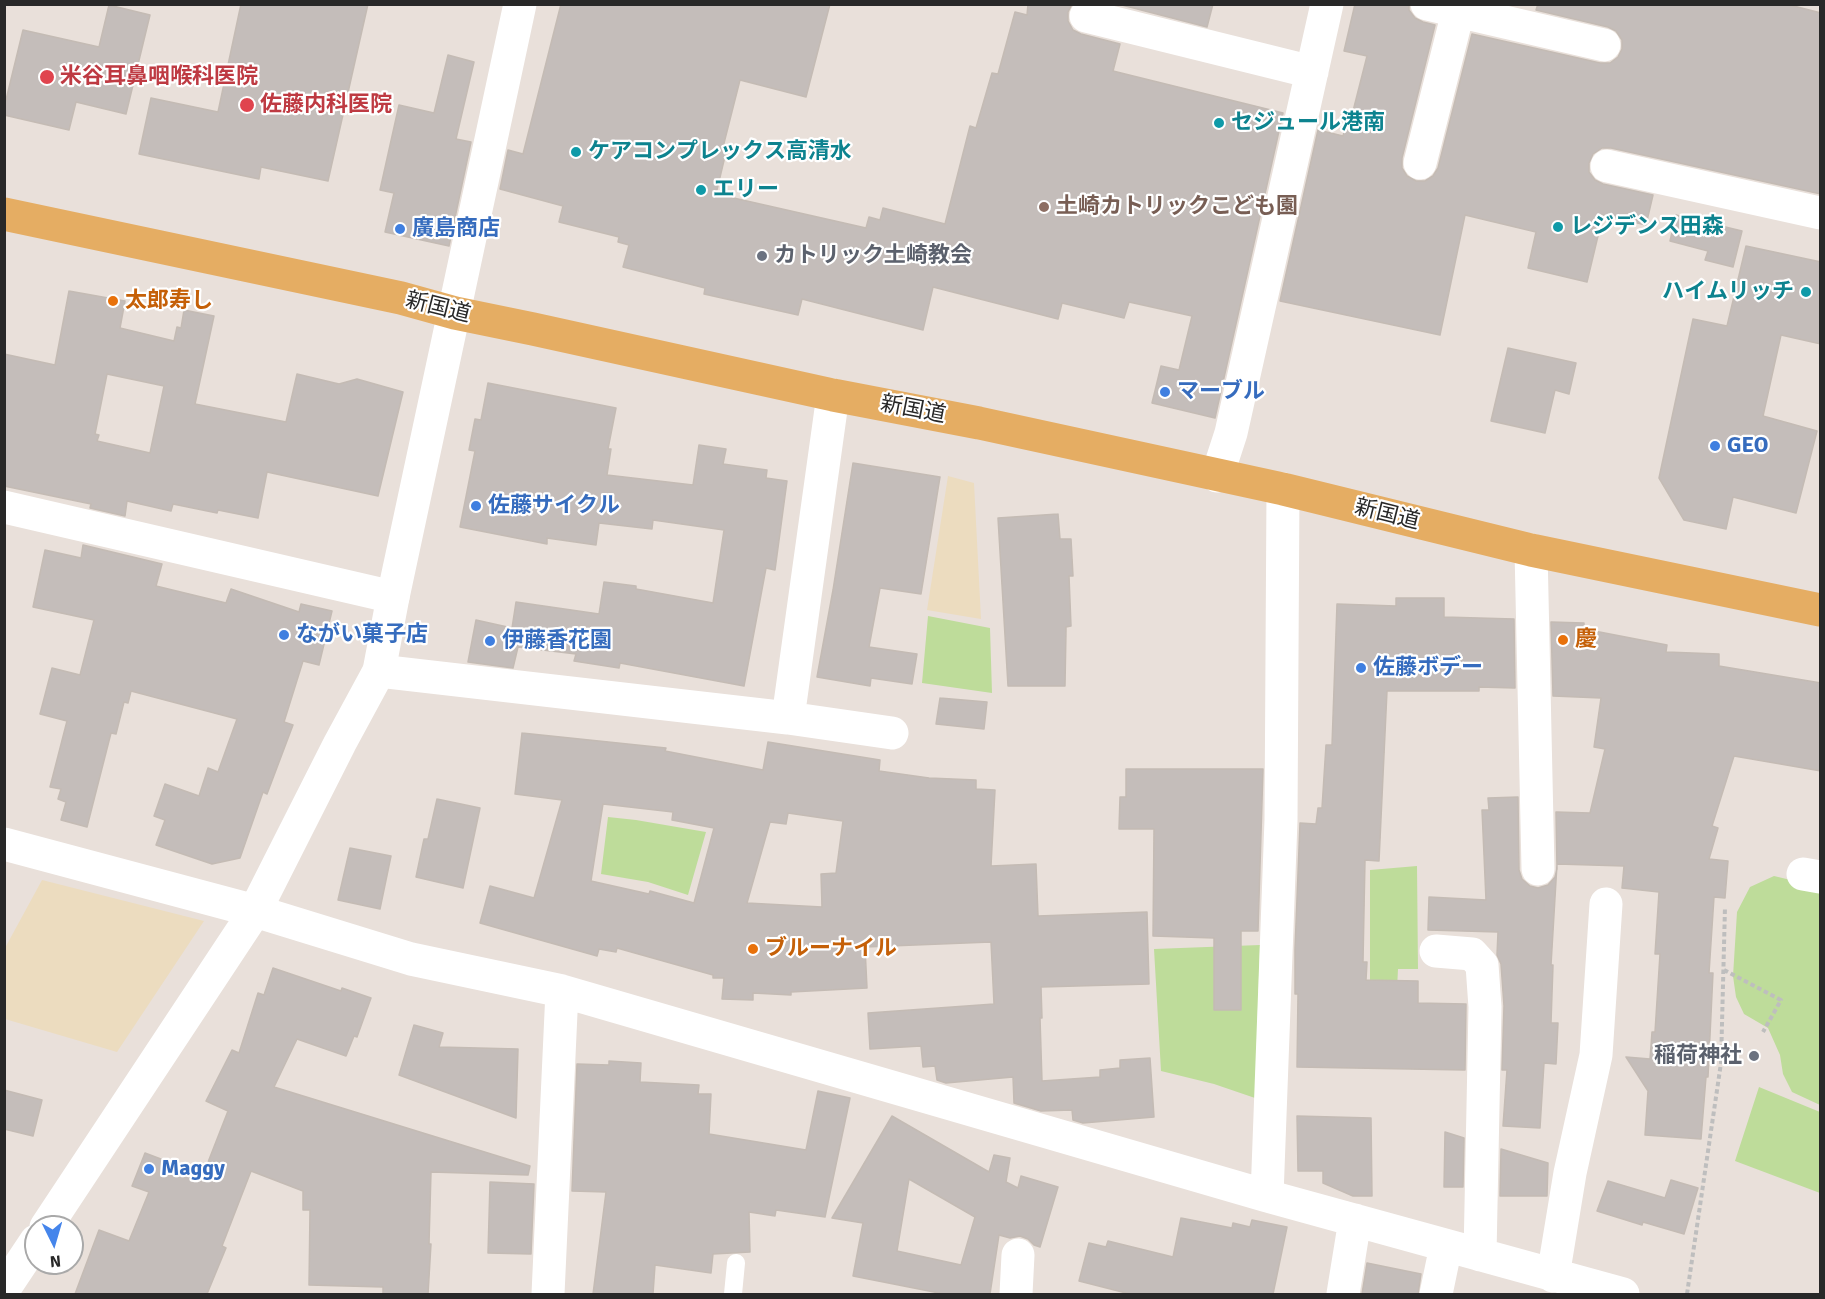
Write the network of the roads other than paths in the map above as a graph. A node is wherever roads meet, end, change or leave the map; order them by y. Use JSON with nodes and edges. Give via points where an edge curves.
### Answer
{"nodes":[{"id":1,"x":520,"y":4,"type":"edge"},
{"id":2,"x":1327,"y":4,"type":"edge"},
{"id":3,"x":1442,"y":8,"type":"edge"},
{"id":4,"x":1086,"y":16,"type":"dead end"},
{"id":5,"x":1604,"y":45,"type":"dead end"},
{"id":6,"x":1312,"y":72,"type":"junction"},
{"id":7,"x":1420,"y":163,"type":"dead end"},
{"id":8,"x":1606,"y":166,"type":"dead end"},
{"id":9,"x":1821,"y":213,"type":"edge"},
{"id":10,"x":4,"y":214,"type":"edge"},
{"id":11,"x":455,"y":313,"type":"junction"},
{"id":12,"x":833,"y":395,"type":"junction"},
{"id":13,"x":1217,"y":476,"type":"junction"},
{"id":14,"x":1283,"y":489,"type":"junction"},
{"id":15,"x":4,"y":507,"type":"edge"},
{"id":16,"x":1531,"y":550,"type":"junction"},
{"id":17,"x":393,"y":597,"type":"junction"},
{"id":18,"x":1821,"y":610,"type":"edge"},
{"id":19,"x":379,"y":671,"type":"junction"},
{"id":20,"x":788,"y":718,"type":"junction"},
{"id":21,"x":892,"y":733,"type":"dead end"},
{"id":22,"x":4,"y":844,"type":"edge"},
{"id":23,"x":1538,"y":869,"type":"dead end"},
{"id":24,"x":1606,"y":904,"type":"dead end"},
{"id":25,"x":255,"y":911,"type":"junction"},
{"id":26,"x":1436,"y":951,"type":"dead end"},
{"id":27,"x":562,"y":992,"type":"junction"},
{"id":28,"x":1267,"y":1196,"type":"junction"},
{"id":29,"x":54,"y":1215,"type":"edge"},
{"id":30,"x":1355,"y":1220,"type":"junction"},
{"id":31,"x":1446,"y":1246,"type":"junction"},
{"id":32,"x":1018,"y":1255,"type":"dead end"},
{"id":33,"x":1480,"y":1255,"type":"junction"},
{"id":34,"x":24,"y":1259,"type":"edge"},
{"id":35,"x":736,"y":1263,"type":"dead end"},
{"id":36,"x":1553,"y":1276,"type":"junction"},
{"id":37,"x":4,"y":1289,"type":"edge"},
{"id":38,"x":548,"y":1294,"type":"edge"},
{"id":39,"x":733,"y":1294,"type":"edge"},
{"id":40,"x":1016,"y":1294,"type":"edge"},
{"id":41,"x":1343,"y":1294,"type":"edge"},
{"id":42,"x":1436,"y":1294,"type":"edge"},
{"id":43,"x":1623,"y":1294,"type":"edge"}],
"edges":[{"from":1,"to":11,"type":"street"},
{"from":2,"to":6,"type":"street"},
{"from":3,"to":5,"type":"street"},
{"from":3,"to":7,"type":"street"},
{"from":4,"to":6,"type":"street"},
{"from":6,"to":13,"type":"street","via":[[1231,433]]},
{"from":8,"to":9,"type":"street"},
{"from":10,"to":11,"type":"main road","name":"新国道","via":[[401,298]]},
{"from":11,"to":12,"type":"main road","name":"新国道"},
{"from":11,"to":17,"type":"street"},
{"from":12,"to":13,"type":"main road","name":"新国道"},
{"from":12,"to":20,"type":"street"},
{"from":13,"to":14,"type":"main road","name":"新国道"},
{"from":14,"to":16,"type":"main road","name":"新国道"},
{"from":14,"to":28,"type":"street","via":[[1281,820]]},
{"from":15,"to":17,"type":"street"},
{"from":16,"to":18,"type":"main road","name":"新国道"},
{"from":16,"to":23,"type":"street"},
{"from":17,"to":19,"type":"street"},
{"from":19,"to":20,"type":"street"},
{"from":19,"to":25,"type":"street"},
{"from":20,"to":21,"type":"street"},
{"from":22,"to":25,"type":"street"},
{"from":24,"to":36,"type":"street","via":[[1596,1055]]},
{"from":25,"to":27,"type":"street","via":[[411,959]]},
{"from":25,"to":29,"type":"street"},
{"from":26,"to":33,"type":"street","via":[[1472,954],[1482,965],[1485,1007]]},
{"from":27,"to":28,"type":"street"},
{"from":27,"to":38,"type":"street"},
{"from":28,"to":30,"type":"street"},
{"from":30,"to":31,"type":"street"},
{"from":30,"to":41,"type":"street"},
{"from":31,"to":33,"type":"street"},
{"from":31,"to":42,"type":"street"},
{"from":32,"to":40,"type":"street"},
{"from":33,"to":36,"type":"street"},
{"from":34,"to":37,"type":"street"},
{"from":35,"to":39,"type":"lane"},
{"from":36,"to":43,"type":"street"}]}
